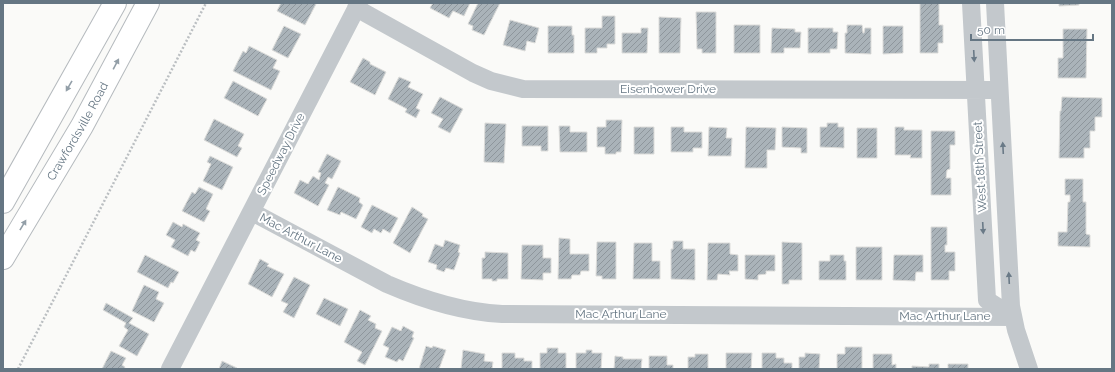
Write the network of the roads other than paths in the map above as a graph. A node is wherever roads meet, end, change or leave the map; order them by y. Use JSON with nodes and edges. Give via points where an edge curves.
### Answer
{"nodes":[{"id":1,"x":115,"y":3,"type":"edge"},
{"id":2,"x":148,"y":3,"type":"edge"},
{"id":3,"x":971,"y":3,"type":"edge"},
{"id":4,"x":995,"y":3,"type":"edge"},
{"id":5,"x":357,"y":6,"type":"edge"},
{"id":6,"x":976,"y":89,"type":"junction"},
{"id":7,"x":999,"y":90,"type":"junction"},
{"id":8,"x":3,"y":202,"type":"edge"},
{"id":9,"x":252,"y":212,"type":"junction"},
{"id":10,"x":3,"y":258,"type":"edge"},
{"id":11,"x":1013,"y":317,"type":"junction"},
{"id":12,"x":170,"y":369,"type":"edge"},
{"id":13,"x":1029,"y":369,"type":"edge"}],
"edges":[{"from":1,"to":8,"type":"main road","one_way":true},
{"from":10,"to":2,"type":"main road","name":"Crawfordsville Road","one_way":true,"via":[[82,126]]},
{"from":3,"to":6,"type":"street","name":"West 18th Street","one_way":true},
{"from":4,"to":7,"type":"street","name":"West 18th Street"},
{"from":5,"to":6,"type":"street","name":"Eisenhower Drive","via":[[473,73],[523,89]]},
{"from":5,"to":9,"type":"street","name":"Speedway Drive"},
{"from":6,"to":7,"type":"street","name":"Eisenhower Drive"},
{"from":6,"to":11,"type":"street","name":"West 18th Street","one_way":true,"via":[[987,300]]},
{"from":11,"to":7,"type":"street","name":"West 18th Street","one_way":true},
{"from":9,"to":11,"type":"street","name":"Mac Arthur Lane","via":[[407,294],[443,305],[480,312]]},
{"from":9,"to":12,"type":"street","name":"Speedway Drive"},
{"from":11,"to":13,"type":"street","name":"West 18th Street"}]}
